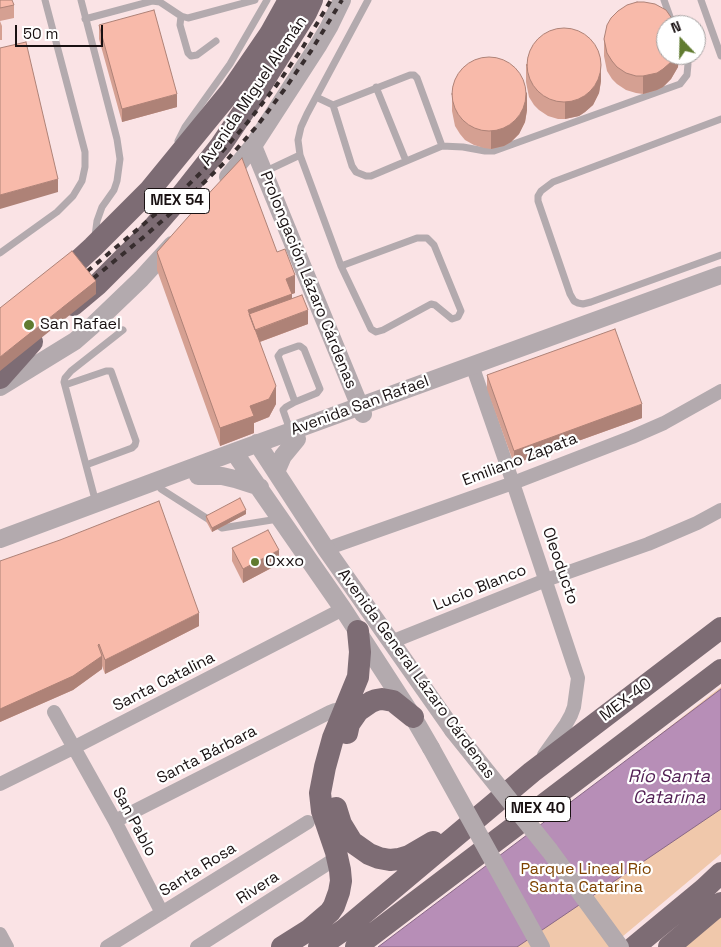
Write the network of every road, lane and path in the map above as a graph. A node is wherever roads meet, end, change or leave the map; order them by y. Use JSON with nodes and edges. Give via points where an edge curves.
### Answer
{"nodes":[{"id":1,"x":45,"y":0,"type":"edge"},
{"id":2,"x":80,"y":0,"type":"edge"},
{"id":3,"x":255,"y":0,"type":"edge"},
{"id":4,"x":267,"y":0,"type":"edge"},
{"id":5,"x":289,"y":0,"type":"edge"},
{"id":6,"x":312,"y":0,"type":"edge"},
{"id":7,"x":342,"y":0,"type":"edge"},
{"id":8,"x":368,"y":0,"type":"edge"},
{"id":9,"x":664,"y":0,"type":"edge"},
{"id":10,"x":701,"y":0,"type":"edge"},
{"id":11,"x":669,"y":15,"type":"edge"},
{"id":12,"x":181,"y":16,"type":"junction"},
{"id":13,"x":85,"y":19,"type":"junction"},
{"id":14,"x":216,"y":41,"type":"dead end"},
{"id":15,"x":721,"y":54,"type":"edge"},
{"id":16,"x":688,"y":65,"type":"edge"},
{"id":17,"x":376,"y":88,"type":"junction"},
{"id":18,"x":316,"y":97,"type":"junction"},
{"id":19,"x":332,"y":105,"type":"junction"},
{"id":20,"x":721,"y":120,"type":"edge"},
{"id":21,"x":253,"y":146,"type":"junction"},
{"id":22,"x":442,"y":146,"type":"junction"},
{"id":23,"x":300,"y":155,"type":"junction"},
{"id":24,"x":406,"y":161,"type":"junction"},
{"id":25,"x":172,"y":164,"type":"junction"},
{"id":26,"x":264,"y":172,"type":"junction"},
{"id":27,"x":217,"y":191,"type":"edge"},
{"id":28,"x":181,"y":234,"type":"edge"},
{"id":29,"x":94,"y":247,"type":"junction"},
{"id":30,"x":0,"y":253,"type":"edge"},
{"id":31,"x":721,"y":255,"type":"edge"},
{"id":32,"x":342,"y":266,"type":"junction"},
{"id":33,"x":721,"y":275,"type":"edge"},
{"id":34,"x":721,"y":286,"type":"edge"},
{"id":35,"x":44,"y":292,"type":"edge"},
{"id":36,"x":123,"y":330,"type":"dead end"},
{"id":37,"x":44,"y":331,"type":"junction"},
{"id":38,"x":0,"y":367,"type":"edge"},
{"id":39,"x":474,"y":369,"type":"junction"},
{"id":40,"x":0,"y":378,"type":"edge"},
{"id":41,"x":64,"y":384,"type":"junction"},
{"id":42,"x":0,"y":388,"type":"edge"},
{"id":43,"x":721,"y":391,"type":"edge"},
{"id":44,"x":295,"y":402,"type":"junction"},
{"id":45,"x":361,"y":410,"type":"junction"},
{"id":46,"x":293,"y":435,"type":"junction"},
{"id":47,"x":260,"y":447,"type":"junction"},
{"id":48,"x":237,"y":456,"type":"junction"},
{"id":49,"x":86,"y":465,"type":"junction"},
{"id":50,"x":276,"y":472,"type":"junction"},
{"id":51,"x":198,"y":476,"type":"junction"},
{"id":52,"x":514,"y":483,"type":"junction"},
{"id":53,"x":260,"y":488,"type":"junction"},
{"id":54,"x":161,"y":489,"type":"junction"},
{"id":55,"x":96,"y":503,"type":"junction"},
{"id":56,"x":721,"y":510,"type":"edge"},
{"id":57,"x":281,"y":518,"type":"junction"},
{"id":58,"x":0,"y":539,"type":"edge"},
{"id":59,"x":0,"y":549,"type":"edge"},
{"id":60,"x":326,"y":549,"type":"junction"},
{"id":61,"x":546,"y":580,"type":"junction"},
{"id":62,"x":343,"y":609,"type":"junction"},
{"id":63,"x":721,"y":628,"type":"edge"},
{"id":64,"x":358,"y":632,"type":"junction"},
{"id":65,"x":391,"y":642,"type":"junction"},
{"id":66,"x":721,"y":670,"type":"edge"},
{"id":67,"x":54,"y":712,"type":"dead end"},
{"id":68,"x":413,"y":717,"type":"junction"},
{"id":69,"x":314,"y":719,"type":"junction"},
{"id":70,"x":342,"y":725,"type":"junction"},
{"id":71,"x":73,"y":748,"type":"junction"},
{"id":72,"x":532,"y":772,"type":"junction"},
{"id":73,"x":0,"y":784,"type":"edge"},
{"id":74,"x":480,"y":816,"type":"junction"},
{"id":75,"x":115,"y":821,"type":"junction"},
{"id":76,"x":308,"y":822,"type":"dead end"},
{"id":77,"x":338,"y":858,"type":"junction"},
{"id":78,"x":721,"y":873,"type":"edge"},
{"id":79,"x":721,"y":903,"type":"edge"},
{"id":80,"x":162,"y":913,"type":"junction"},
{"id":81,"x":0,"y":934,"type":"edge"},
{"id":82,"x":7,"y":947,"type":"edge"},
{"id":83,"x":107,"y":947,"type":"edge"},
{"id":84,"x":197,"y":947,"type":"edge"},
{"id":85,"x":282,"y":947,"type":"edge"},
{"id":86,"x":319,"y":947,"type":"edge"},
{"id":87,"x":356,"y":947,"type":"edge"},
{"id":88,"x":541,"y":947,"type":"edge"},
{"id":89,"x":620,"y":947,"type":"edge"},
{"id":90,"x":634,"y":947,"type":"edge"},
{"id":91,"x":669,"y":947,"type":"edge"}],
"edges":[{"from":1,"to":30,"type":"lane","via":[[85,152],[85,167],[82,180],[68,202]]},
{"from":2,"to":13,"type":"lane"},
{"from":3,"to":12,"type":"lane","via":[[191,17]]},
{"from":4,"to":25,"type":"lane","via":[[230,64],[184,127]]},
{"from":5,"to":25,"type":"highway","name":"Avenida Miguel Alemán","number":"MEX 54","via":[[232,91]]},
{"from":6,"to":37,"type":"highway","name":"Avenida Miguel Alemán","number":"MEX 54","via":[[258,90],[180,197],[105,277]]},
{"from":7,"to":21,"type":"street","via":[[330,27]]},
{"from":8,"to":18,"type":"lane"},
{"from":9,"to":11,"type":"lane"},
{"from":10,"to":15,"type":"lane"},
{"from":12,"to":13,"type":"lane","via":[[160,2],[148,1]]},
{"from":12,"to":14,"type":"lane","via":[[180,25],[188,53],[192,56],[197,56]]},
{"from":13,"to":29,"type":"lane","via":[[120,159],[116,185],[96,221]]},
{"from":16,"to":22,"type":"lane","via":[[687,75],[680,84],[494,151]]},
{"from":17,"to":19,"type":"lane"},
{"from":17,"to":22,"type":"lane","via":[[414,75]]},
{"from":17,"to":24,"type":"lane"},
{"from":18,"to":19,"type":"lane"},
{"from":18,"to":23,"type":"lane","via":[[301,127],[298,140]]},
{"from":19,"to":24,"type":"lane","via":[[356,172],[371,176]]},
{"from":20,"to":31,"type":"lane","via":[[552,182],[538,196],[570,294],[578,303],[591,302]]},
{"from":21,"to":26,"type":"street","name":"Prolongación Lázaro Cárdenas"},
{"from":21,"to":27,"type":"street"},
{"from":22,"to":24,"type":"lane"},
{"from":23,"to":26,"type":"lane"},
{"from":23,"to":32,"type":"lane"},
{"from":25,"to":29,"type":"highway","name":"Avenida Miguel Alemán","number":"MEX 54"},
{"from":26,"to":45,"type":"street","name":"Prolongación Lázaro Cárdenas"},
{"from":28,"to":42,"type":"street","via":[[141,279],[91,327],[69,345]]},
{"from":29,"to":35,"type":"highway","name":"Avenida Miguel Alemán","number":"MEX 54"},
{"from":32,"to":32,"type":"lane","via":[[417,238],[427,238],[434,245],[461,311],[452,319],[431,304],[376,332],[371,329]]},
{"from":33,"to":39,"type":"street","name":"Avenida San Rafael"},
{"from":34,"to":39,"type":"street","name":"Avenida San Rafael"},
{"from":36,"to":41,"type":"lane","via":[[71,371]]},
{"from":37,"to":38,"type":"highway","name":"Avenida Miguel Alemán","number":"MEX 54"},
{"from":37,"to":40,"type":"highway"},
{"from":39,"to":45,"type":"street","name":"Avenida San Rafael"},
{"from":39,"to":52,"type":"street","name":"Oleoducto"},
{"from":41,"to":49,"type":"lane"},
{"from":41,"to":49,"type":"lane","via":[[111,371],[136,441],[132,448]]},
{"from":43,"to":52,"type":"street","name":"Emiliano Zapata","via":[[664,423]]},
{"from":44,"to":44,"type":"lane","via":[[320,389],[300,346],[278,356]]},
{"from":44,"to":46,"type":"lane","via":[[284,410]]},
{"from":45,"to":46,"type":"street","name":"Avenida San Rafael"},
{"from":46,"to":47,"type":"street","name":"Avenida San Rafael"},
{"from":46,"to":50,"type":"street"},
{"from":47,"to":48,"type":"street","name":"Avenida San Rafael"},
{"from":47,"to":50,"type":"street","name":"Avenida General Lázaro Cárdenas"},
{"from":48,"to":51,"type":"street","name":"Avenida San Rafael"},
{"from":48,"to":53,"type":"street","name":"Avenida General Lázaro Cárdenas"},
{"from":48,"to":55,"type":"street","name":"Avenida San Rafael"},
{"from":49,"to":55,"type":"lane"},
{"from":50,"to":60,"type":"street","name":"Avenida General Lázaro Cárdenas"},
{"from":51,"to":53,"type":"street","via":[[228,477]]},
{"from":51,"to":54,"type":"street","name":"Avenida San Rafael"},
{"from":52,"to":60,"type":"street","name":"Emiliano Zapata"},
{"from":52,"to":61,"type":"street","name":"Oleoducto"},
{"from":53,"to":57,"type":"street","name":"Avenida General Lázaro Cárdenas"},
{"from":54,"to":57,"type":"lane","via":[[222,528]]},
{"from":54,"to":59,"type":"street","name":"Avenida San Rafael"},
{"from":55,"to":58,"type":"street","name":"Avenida San Rafael"},
{"from":56,"to":61,"type":"street","name":"Lucio Blanco","via":[[663,538]]},
{"from":57,"to":62,"type":"street","name":"Avenida General Lázaro Cárdenas"},
{"from":60,"to":65,"type":"street","name":"Avenida General Lázaro Cárdenas"},
{"from":61,"to":65,"type":"street","name":"Lucio Blanco"},
{"from":61,"to":72,"type":"street","name":"Oleoducto","via":[[578,678],[569,720]]},
{"from":62,"to":64,"type":"street","name":"Avenida General Lázaro Cárdenas"},
{"from":62,"to":71,"type":"street","name":"Santa Catalina"},
{"from":63,"to":72,"type":"highway","name":"MEX-40","number":"MEX 40"},
{"from":64,"to":68,"type":"street","name":"Avenida General Lázaro Cárdenas"},
{"from":64,"to":70,"type":"highway","via":[[358,677]]},
{"from":65,"to":89,"type":"street","name":"Avenida General Lázaro Cárdenas","bridge":true,"via":[[453,730],[550,851]]},
{"from":66,"to":87,"type":"highway","number":"MEX 40"},
{"from":67,"to":71,"type":"street","name":"San Pablo"},
{"from":68,"to":70,"type":"highway","via":[[393,701],[382,699],[370,702]]},
{"from":68,"to":88,"type":"street","name":"Avenida General Lázaro Cárdenas","bridge":true},
{"from":69,"to":70,"type":"street","via":[[326,724],[332,732]]},
{"from":69,"to":70,"type":"street","name":"Santa Bárbara","via":[[335,710]]},
{"from":69,"to":75,"type":"street","name":"Santa Bárbara"},
{"from":70,"to":74,"type":"highway","via":[[334,797],[343,828],[360,849],[379,858],[399,859]]},
{"from":70,"to":77,"type":"highway","via":[[325,767],[320,793],[322,811]]},
{"from":71,"to":73,"type":"street","name":"Santa Catalina"},
{"from":71,"to":75,"type":"street","name":"San Pablo"},
{"from":72,"to":74,"type":"highway","number":"MEX 40"},
{"from":74,"to":86,"type":"highway","number":"MEX 40"},
{"from":75,"to":80,"type":"street","name":"San Pablo"},
{"from":76,"to":80,"type":"street","name":"Santa Rosa"},
{"from":77,"to":84,"type":"street","name":"Rivera"},
{"from":77,"to":85,"type":"highway","via":[[340,886],[334,906],[309,930]]},
{"from":78,"to":90,"type":"highway"},
{"from":79,"to":91,"type":"highway"},
{"from":80,"to":83,"type":"street","name":"Santa Rosa"},
{"from":81,"to":82,"type":"street"}]}
